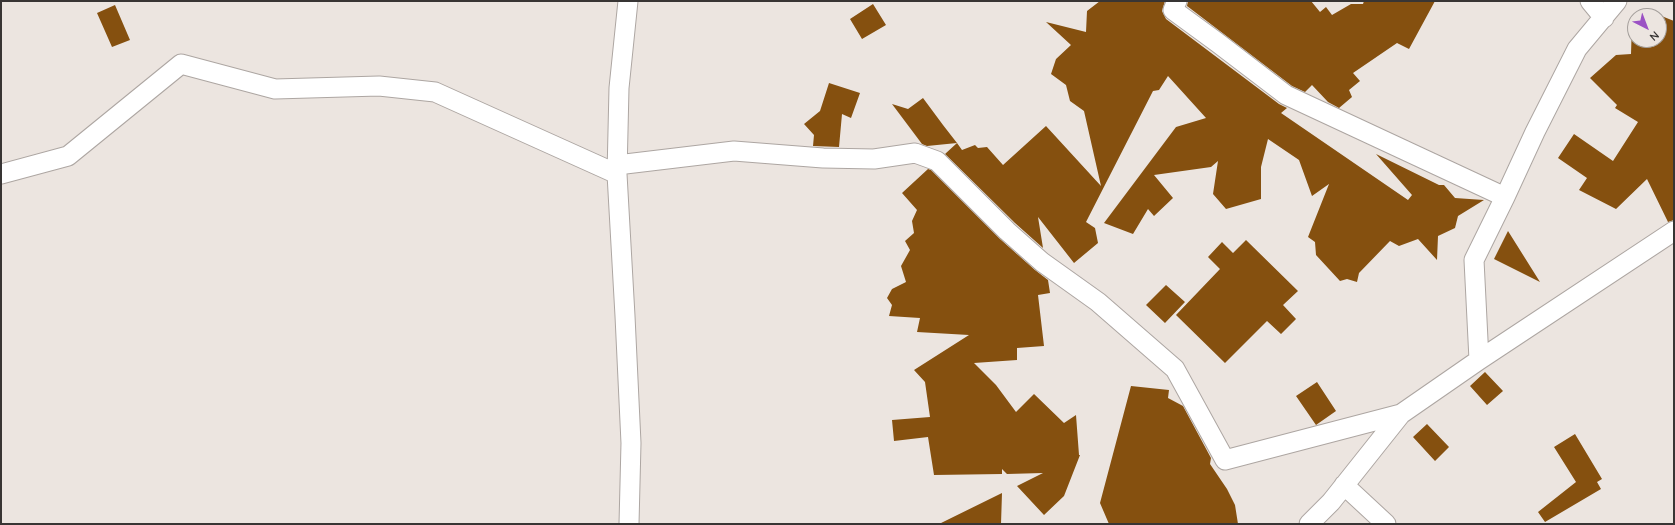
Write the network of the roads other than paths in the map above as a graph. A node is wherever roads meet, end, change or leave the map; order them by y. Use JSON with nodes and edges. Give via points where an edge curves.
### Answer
{"nodes":[{"id":1,"x":628,"y":1,"type":"edge"},
{"id":2,"x":1177,"y":1,"type":"edge"},
{"id":3,"x":1590,"y":1,"type":"edge"},
{"id":4,"x":1617,"y":1,"type":"edge"},
{"id":5,"x":1604,"y":18,"type":"junction"},
{"id":6,"x":617,"y":170,"type":"junction"},
{"id":7,"x":1,"y":174,"type":"edge"},
{"id":8,"x":1505,"y":197,"type":"junction"},
{"id":9,"x":1674,"y":231,"type":"edge"},
{"id":10,"x":1479,"y":360,"type":"junction"},
{"id":11,"x":1400,"y":414,"type":"junction"},
{"id":12,"x":1344,"y":485,"type":"junction"},
{"id":13,"x":630,"y":524,"type":"edge"},
{"id":14,"x":1309,"y":524,"type":"edge"},
{"id":15,"x":1386,"y":524,"type":"edge"}],
"edges":[{"from":1,"to":6,"type":"street","via":[[619,88]]},
{"from":2,"to":8,"type":"street","via":[[1172,10],[1286,95]]},
{"from":3,"to":5,"type":"street"},
{"from":4,"to":5,"type":"street"},
{"from":5,"to":8,"type":"street","via":[[1577,49]]},
{"from":6,"to":7,"type":"street","via":[[435,92],[378,86],[275,89],[181,64],[68,156]]},
{"from":6,"to":11,"type":"street","via":[[734,151],[874,159],[915,153],[937,161],[1042,262],[1098,302],[1175,369],[1225,460]]},
{"from":6,"to":13,"type":"street","via":[[631,443]]},
{"from":8,"to":10,"type":"street","via":[[1474,260]]},
{"from":9,"to":10,"type":"street"},
{"from":10,"to":11,"type":"street"},
{"from":11,"to":12,"type":"street"},
{"from":12,"to":14,"type":"street"},
{"from":12,"to":15,"type":"street"}]}
